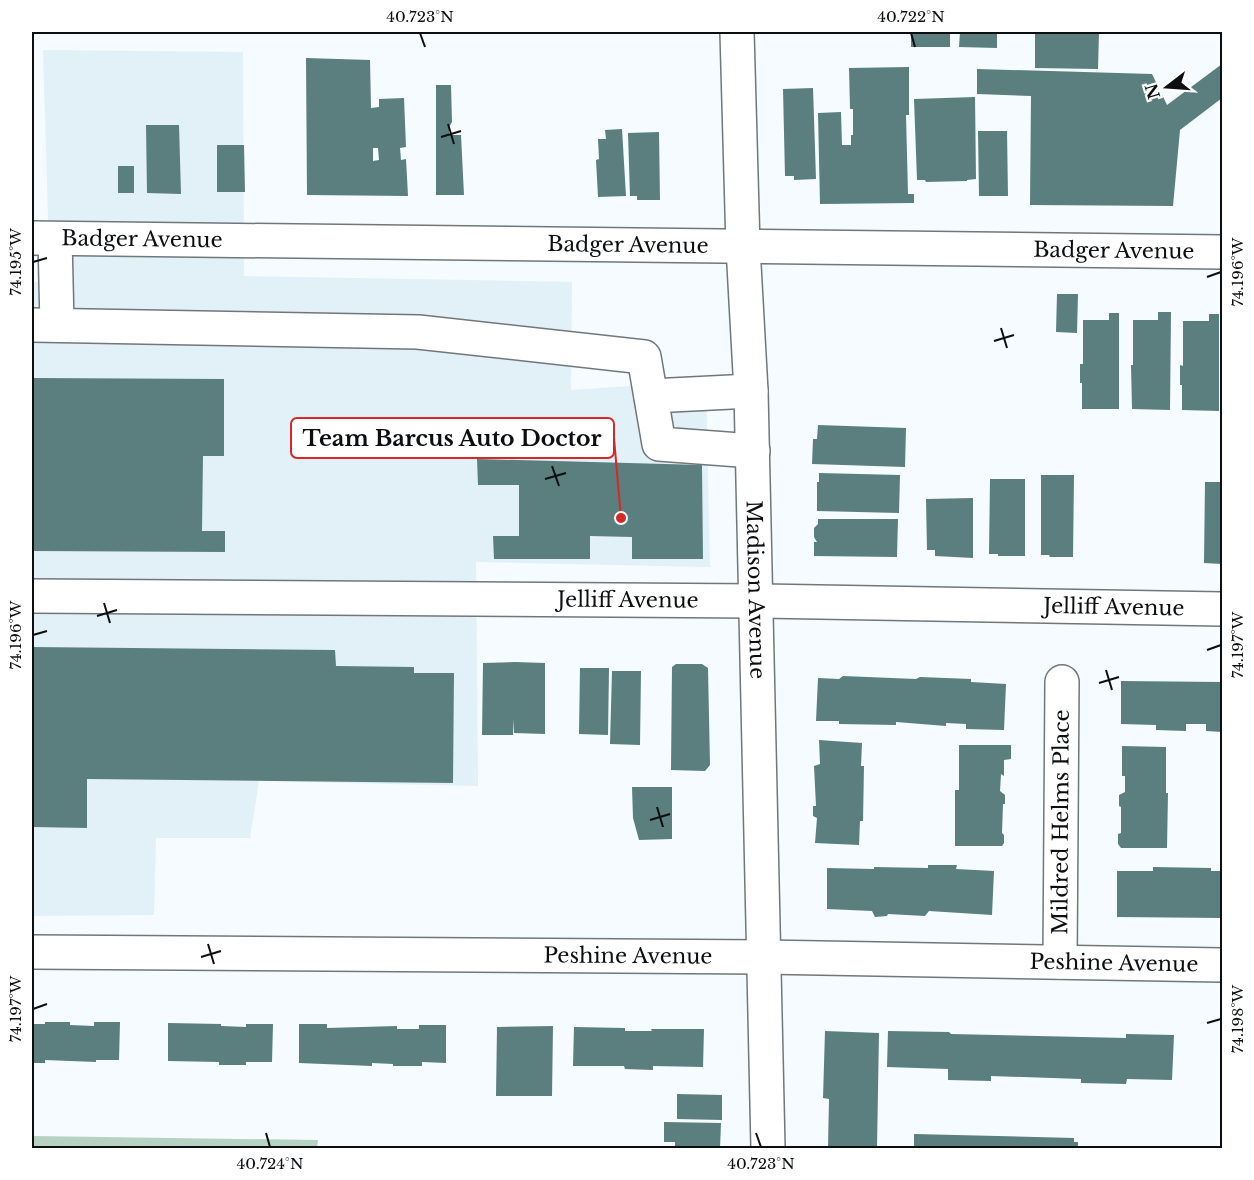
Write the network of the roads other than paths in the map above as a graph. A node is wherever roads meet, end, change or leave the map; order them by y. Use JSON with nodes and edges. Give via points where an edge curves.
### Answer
{"nodes":[{"id":1,"x":737,"y":32,"type":"edge"},
{"id":2,"x":43,"y":239,"type":"edge"},
{"id":3,"x":743,"y":246,"type":"junction"},
{"id":4,"x":1222,"y":252,"type":"edge"},
{"id":5,"x":44,"y":325,"type":"edge"},
{"id":6,"x":751,"y":391,"type":"junction"},
{"id":7,"x":651,"y":396,"type":"junction"},
{"id":8,"x":753,"y":451,"type":"junction"},
{"id":9,"x":32,"y":596,"type":"edge"},
{"id":10,"x":756,"y":601,"type":"junction"},
{"id":11,"x":1222,"y":609,"type":"edge"},
{"id":12,"x":1062,"y":682,"type":"dead end"},
{"id":13,"x":32,"y":952,"type":"edge"},
{"id":14,"x":764,"y":957,"type":"junction"},
{"id":15,"x":1060,"y":962,"type":"junction"},
{"id":16,"x":1222,"y":965,"type":"edge"},
{"id":17,"x":768,"y":1149,"type":"edge"}],
"edges":[{"from":1,"to":3,"type":"street","name":"Madison Avenue"},
{"from":2,"to":3,"type":"street","name":"Badger Avenue"},
{"from":2,"to":5,"type":"street"},
{"from":3,"to":4,"type":"street","name":"Badger Avenue"},
{"from":3,"to":6,"type":"street","name":"Madison Avenue"},
{"from":5,"to":7,"type":"street","via":[[418,332],[644,357]]},
{"from":6,"to":7,"type":"street"},
{"from":6,"to":8,"type":"street","name":"Madison Avenue"},
{"from":7,"to":8,"type":"street","via":[[659,444]]},
{"from":8,"to":10,"type":"street","name":"Madison Avenue"},
{"from":9,"to":10,"type":"street","name":"Jelliff Avenue"},
{"from":10,"to":11,"type":"street","name":"Jelliff Avenue"},
{"from":10,"to":14,"type":"street","name":"Madison Avenue"},
{"from":12,"to":15,"type":"street","name":"Mildred Helms Place"},
{"from":13,"to":14,"type":"street","name":"Peshine Avenue"},
{"from":14,"to":15,"type":"street","name":"Peshine Avenue"},
{"from":14,"to":17,"type":"street","name":"Madison Avenue"},
{"from":15,"to":16,"type":"street","name":"Peshine Avenue"}]}
